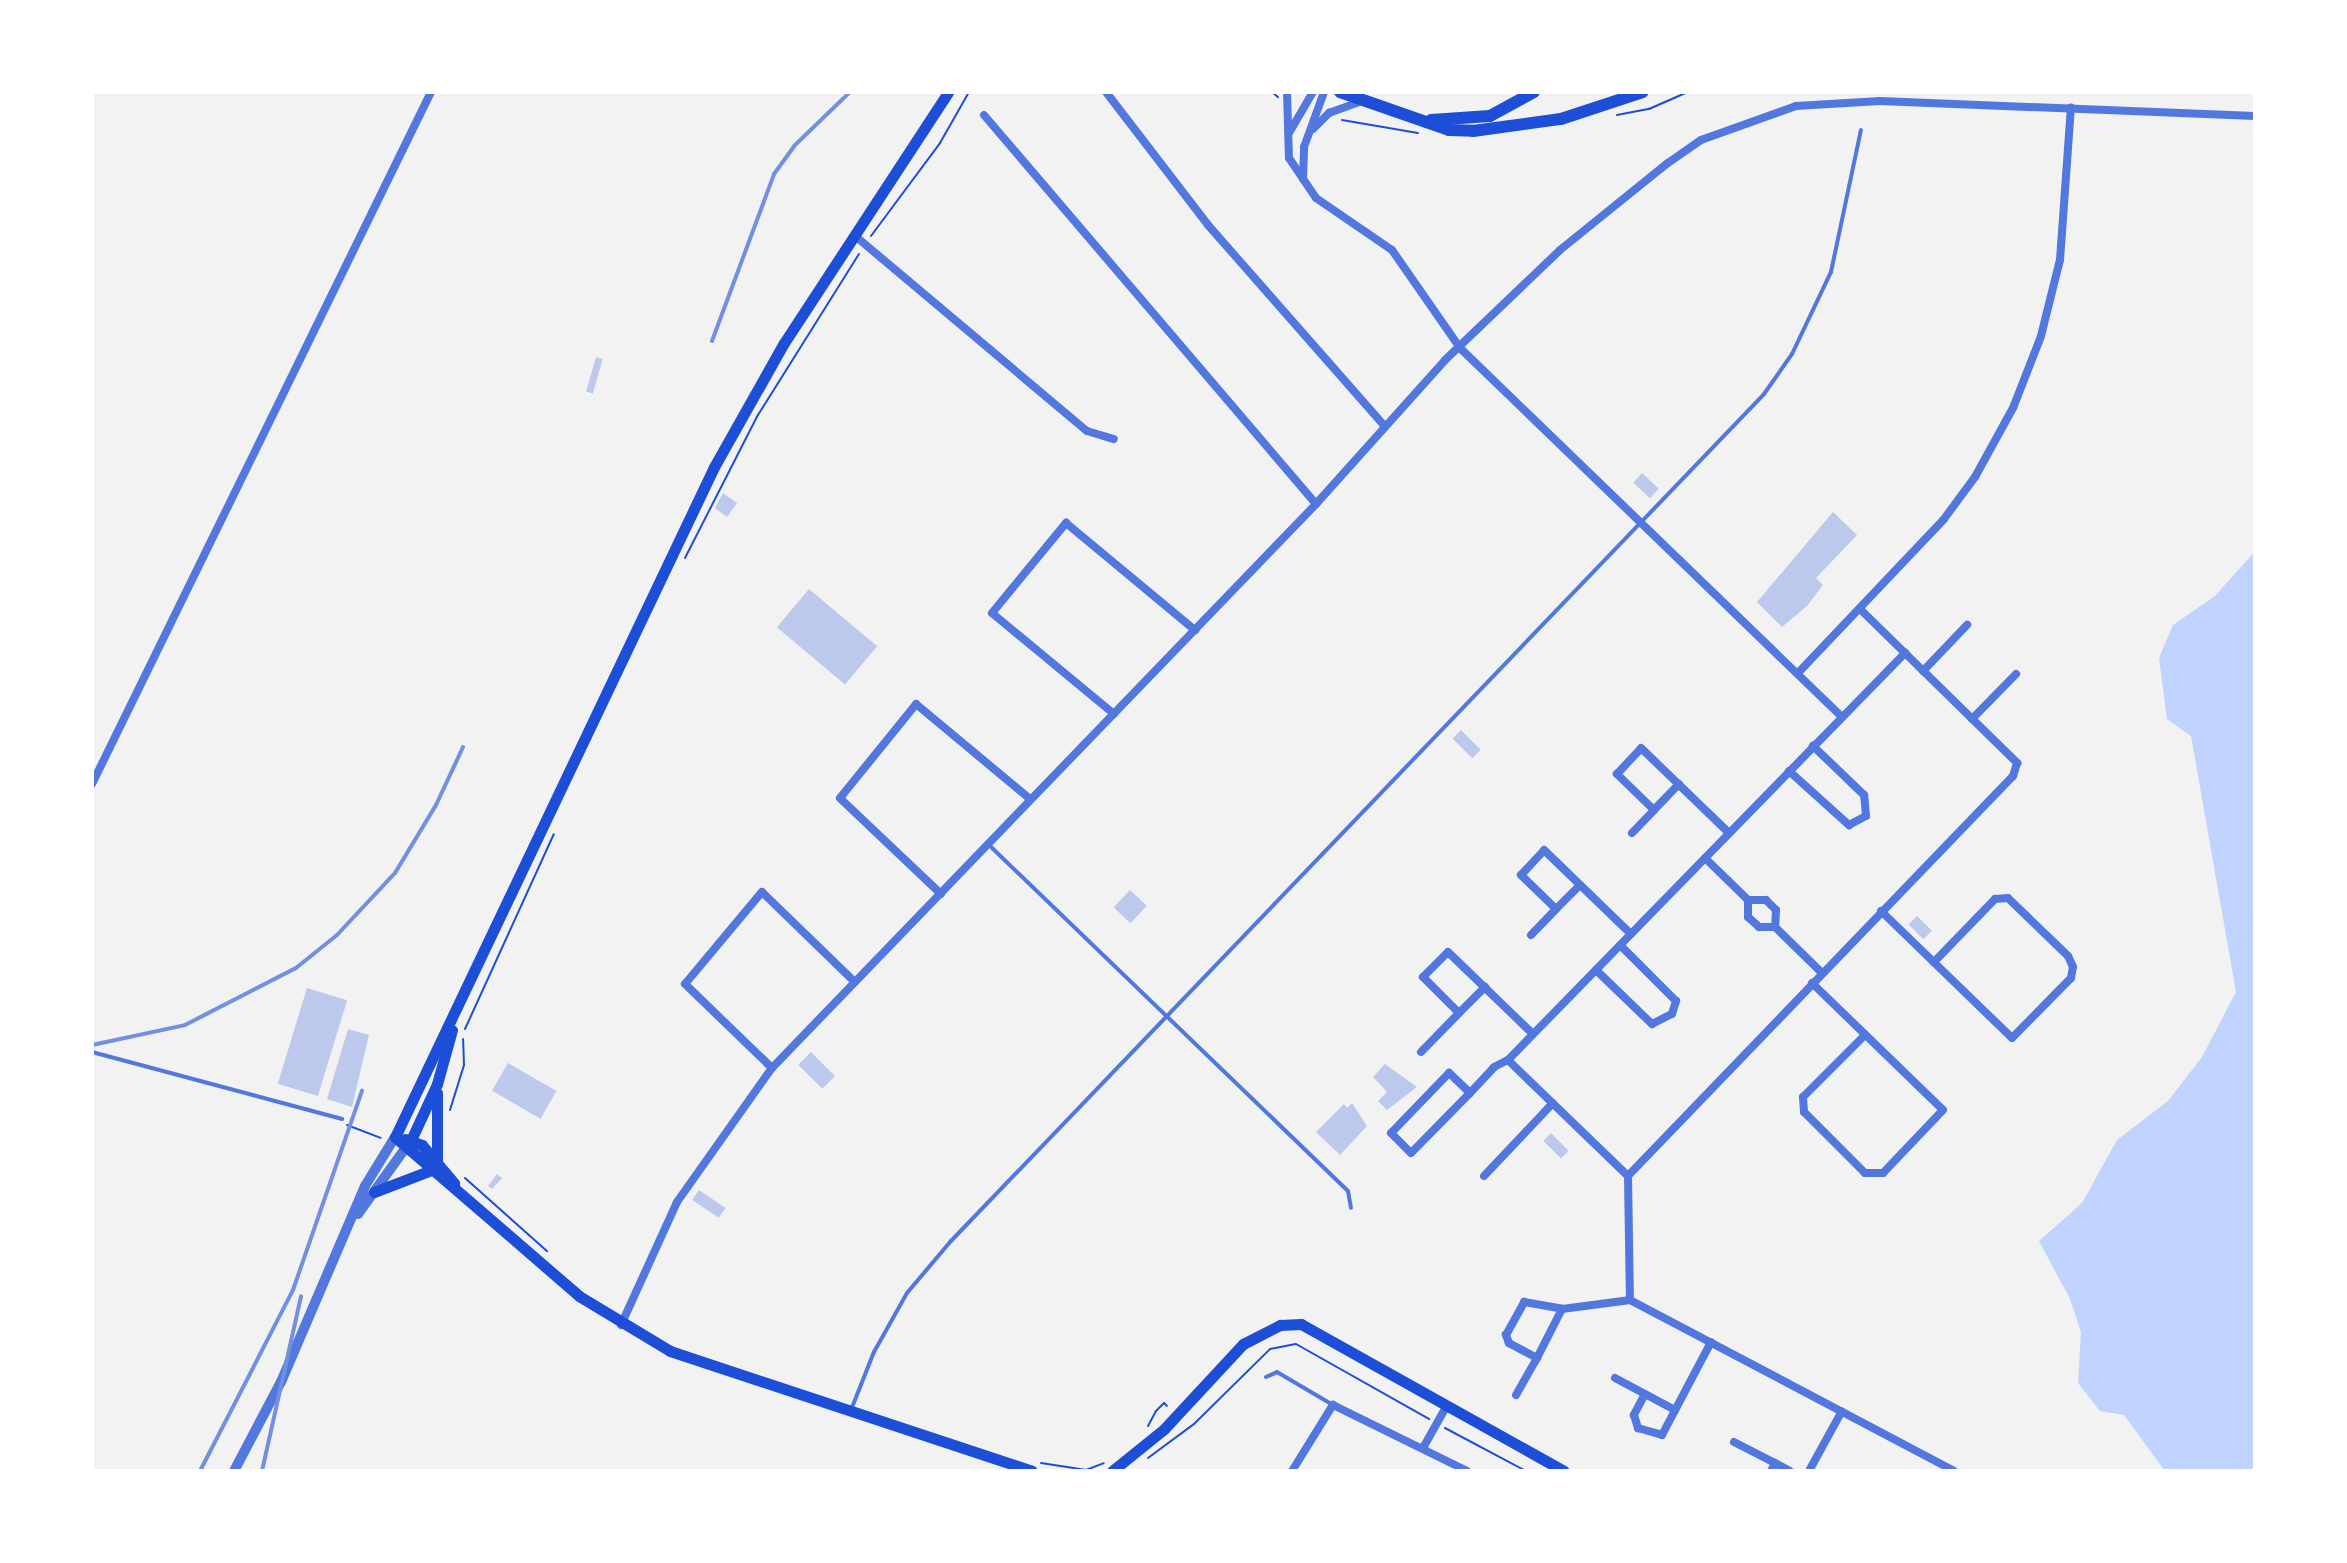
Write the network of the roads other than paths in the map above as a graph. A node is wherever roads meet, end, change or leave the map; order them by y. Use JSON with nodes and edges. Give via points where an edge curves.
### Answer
{"nodes":[{"id":1,"x":431,"y":92,"type":"edge"},
{"id":2,"x":948,"y":92,"type":"edge"},
{"id":3,"x":1106,"y":92,"type":"edge"},
{"id":4,"x":1287,"y":92,"type":"edge"},
{"id":5,"x":1313,"y":92,"type":"edge"},
{"id":6,"x":1324,"y":92,"type":"edge"},
{"id":7,"x":1340,"y":92,"type":"edge"},
{"id":8,"x":1534,"y":92,"type":"edge"},
{"id":9,"x":1643,"y":92,"type":"edge"},
{"id":10,"x":1359,"y":102,"type":"junction"},
{"id":11,"x":2071,"y":107,"type":"junction"},
{"id":12,"x":984,"y":115,"type":"dead end"},
{"id":13,"x":2255,"y":116,"type":"edge"},
{"id":14,"x":1424,"y":121,"type":"junction"},
{"id":15,"x":1861,"y":130,"type":"dead end"},
{"id":16,"x":1309,"y":132,"type":"junction"},
{"id":17,"x":1288,"y":134,"type":"junction"},
{"id":18,"x":1303,"y":181,"type":"junction"},
{"id":19,"x":854,"y":235,"type":"junction"},
{"id":20,"x":1460,"y":348,"type":"junction"},
{"id":21,"x":1384,"y":425,"type":"junction"},
{"id":22,"x":1114,"y":439,"type":"dead end"},
{"id":23,"x":1316,"y":504,"type":"junction"},
{"id":24,"x":1643,"y":522,"type":"junction"},
{"id":25,"x":1861,"y":610,"type":"junction"},
{"id":26,"x":1967,"y":625,"type":"dead end"},
{"id":27,"x":1195,"y":630,"type":"junction"},
{"id":28,"x":1905,"y":653,"type":"junction"},
{"id":29,"x":1923,"y":671,"type":"junction"},
{"id":30,"x":1798,"y":673,"type":"junction"},
{"id":31,"x":2016,"y":674,"type":"dead end"},
{"id":32,"x":1114,"y":714,"type":"junction"},
{"id":33,"x":1842,"y":717,"type":"junction"},
{"id":34,"x":1972,"y":719,"type":"junction"},
{"id":35,"x":1813,"y":746,"type":"junction"},
{"id":36,"x":1789,"y":771,"type":"junction"},
{"id":37,"x":92,"y":784,"type":"edge"},
{"id":38,"x":1679,"y":784,"type":"junction"},
{"id":39,"x":1030,"y":799,"type":"junction"},
{"id":40,"x":1654,"y":810,"type":"junction"},
{"id":41,"x":1632,"y":833,"type":"dead end"},
{"id":42,"x":1729,"y":833,"type":"junction"},
{"id":43,"x":988,"y":844,"type":"junction"},
{"id":44,"x":1705,"y":858,"type":"junction"},
{"id":45,"x":1580,"y":885,"type":"junction"},
{"id":46,"x":941,"y":894,"type":"junction"},
{"id":47,"x":1748,"y":900,"type":"junction"},
{"id":48,"x":1556,"y":909,"type":"junction"},
{"id":49,"x":1881,"y":911,"type":"junction"},
{"id":50,"x":1775,"y":927,"type":"junction"},
{"id":51,"x":1631,"y":934,"type":"junction"},
{"id":52,"x":1531,"y":935,"type":"dead end"},
{"id":53,"x":1620,"y":945,"type":"junction"},
{"id":54,"x":1934,"y":962,"type":"junction"},
{"id":55,"x":1596,"y":970,"type":"junction"},
{"id":56,"x":1822,"y":973,"type":"junction"},
{"id":57,"x":855,"y":982,"type":"junction"},
{"id":58,"x":1812,"y":983,"type":"junction"},
{"id":59,"x":1485,"y":987,"type":"junction"},
{"id":60,"x":456,"y":1013,"type":"junction"},
{"id":61,"x":1459,"y":1013,"type":"junction"},
{"id":62,"x":1164,"y":1018,"type":"junction"},
{"id":63,"x":1533,"y":1034,"type":"junction"},
{"id":64,"x":1865,"y":1035,"type":"junction"},
{"id":65,"x":92,"y":1052,"type":"edge"},
{"id":66,"x":1421,"y":1052,"type":"dead end"},
{"id":67,"x":1508,"y":1060,"type":"junction"},
{"id":68,"x":772,"y":1068,"type":"junction"},
{"id":69,"x":437,"y":1084,"type":"junction"},
{"id":70,"x":1470,"y":1093,"type":"junction"},
{"id":71,"x":1553,"y":1103,"type":"junction"},
{"id":72,"x":342,"y":1119,"type":"road end"},
{"id":73,"x":389,"y":1137,"type":"junction"},
{"id":74,"x":408,"y":1145,"type":"junction"},
{"id":75,"x":433,"y":1166,"type":"junction"},
{"id":76,"x":1484,"y":1176,"type":"dead end"},
{"id":77,"x":1628,"y":1176,"type":"junction"},
{"id":78,"x":374,"y":1192,"type":"junction"},
{"id":79,"x":1351,"y":1208,"type":"dead end"},
{"id":80,"x":347,"y":1228,"type":"junction"},
{"id":81,"x":1630,"y":1300,"type":"junction"},
{"id":82,"x":1562,"y":1309,"type":"junction"},
{"id":83,"x":621,"y":1325,"type":"junction"},
{"id":84,"x":1711,"y":1342,"type":"junction"},
{"id":85,"x":1537,"y":1358,"type":"junction"},
{"id":86,"x":1266,"y":1377,"type":"dead end"},
{"id":87,"x":1615,"y":1378,"type":"dead end"},
{"id":88,"x":1645,"y":1394,"type":"junction"},
{"id":89,"x":1516,"y":1395,"type":"dead end"},
{"id":90,"x":1333,"y":1405,"type":"junction"},
{"id":91,"x":1446,"y":1407,"type":"junction"},
{"id":92,"x":1675,"y":1410,"type":"junction"},
{"id":93,"x":1842,"y":1411,"type":"junction"},
{"id":94,"x":851,"y":1412,"type":"junction"},
{"id":95,"x":1734,"y":1442,"type":"dead end"},
{"id":96,"x":1423,"y":1448,"type":"junction"},
{"id":97,"x":994,"y":1465,"type":"edge"},
{"id":98,"x":1032,"y":1466,"type":"edge"},
{"id":99,"x":1110,"y":1466,"type":"edge"},
{"id":100,"x":1773,"y":1467,"type":"edge"},
{"id":101,"x":234,"y":1471,"type":"edge"},
{"id":102,"x":1292,"y":1471,"type":"edge"},
{"id":103,"x":1467,"y":1471,"type":"edge"},
{"id":104,"x":1564,"y":1471,"type":"edge"},
{"id":105,"x":1790,"y":1471,"type":"edge"},
{"id":106,"x":1809,"y":1471,"type":"edge"},
{"id":107,"x":1954,"y":1471,"type":"edge"}],
"edges":[{"from":1,"to":37,"type":"street"},
{"from":2,"to":19,"type":"main road"},
{"from":3,"to":21,"type":"street","via":[[1208,225]]},
{"from":4,"to":17,"type":"street"},
{"from":5,"to":17,"type":"street"},
{"from":6,"to":16,"type":"street"},
{"from":7,"to":10,"type":"highway"},
{"from":8,"to":14,"type":"highway","via":[[1490,116]]},
{"from":9,"to":14,"type":"highway","via":[[1533,125],[1473,131]]},
{"from":10,"to":14,"type":"highway"},
{"from":10,"to":16,"type":"street","via":[[1329,113]]},
{"from":11,"to":13,"type":"street"},
{"from":11,"to":20,"type":"street","via":[[1880,101],[1796,106],[1701,140],[1595,220]]},
{"from":11,"to":25,"type":"street","via":[[2060,260],[2026,379],[1975,477],[1927,540]]},
{"from":12,"to":23,"type":"street"},
{"from":15,"to":24,"type":"lane","via":[[1831,272],[1792,354],[1764,394]]},
{"from":16,"to":18,"type":"street"},
{"from":17,"to":18,"type":"street","via":[[1291,166]]},
{"from":18,"to":20,"type":"street","via":[[1325,207],[1370,233],[1403,261]]},
{"from":19,"to":22,"type":"street","via":[[1087,431]]},
{"from":19,"to":60,"type":"main road","via":[[784,343],[696,503]]},
{"from":20,"to":21,"type":"street"},
{"from":20,"to":24,"type":"street"},
{"from":21,"to":23,"type":"street"},
{"from":23,"to":27,"type":"street"},
{"from":24,"to":30,"type":"street"},
{"from":24,"to":62,"type":"lane"},
{"from":25,"to":28,"type":"street"},
{"from":25,"to":30,"type":"street"},
{"from":26,"to":29,"type":"street"},
{"from":27,"to":32,"type":"street"},
{"from":27,"to":32,"type":"street","via":[[1066,523],[992,613]]},
{"from":28,"to":29,"type":"street"},
{"from":28,"to":33,"type":"street"},
{"from":29,"to":34,"type":"street"},
{"from":30,"to":33,"type":"street"},
{"from":31,"to":34,"type":"street"},
{"from":32,"to":39,"type":"street"},
{"from":33,"to":35,"type":"street"},
{"from":34,"to":49,"type":"street","via":[[2017,763],[2013,776]]},
{"from":35,"to":36,"type":"street"},
{"from":35,"to":36,"type":"street","via":[[1864,795],[1866,816],[1849,825]]},
{"from":36,"to":42,"type":"street"},
{"from":38,"to":40,"type":"street"},
{"from":38,"to":40,"type":"street","via":[[1641,748],[1635,754],[1617,774]]},
{"from":38,"to":42,"type":"street"},
{"from":39,"to":43,"type":"street"},
{"from":39,"to":46,"type":"street","via":[[916,704],[840,798]]},
{"from":40,"to":41,"type":"street"},
{"from":42,"to":44,"type":"street"},
{"from":43,"to":46,"type":"street"},
{"from":43,"to":62,"type":"lane"},
{"from":44,"to":47,"type":"street"},
{"from":44,"to":51,"type":"street"},
{"from":45,"to":48,"type":"street"},
{"from":45,"to":48,"type":"street","via":[[1544,850],[1521,875]]},
{"from":45,"to":51,"type":"street"},
{"from":46,"to":57,"type":"street"},
{"from":47,"to":50,"type":"street","via":[[1748,917],[1759,927]]},
{"from":47,"to":50,"type":"street","via":[[1766,900],[1776,910]]},
{"from":48,"to":52,"type":"street"},
{"from":49,"to":54,"type":"street"},
{"from":49,"to":56,"type":"street"},
{"from":50,"to":56,"type":"street"},
{"from":51,"to":53,"type":"street"},
{"from":53,"to":55,"type":"street"},
{"from":53,"to":55,"type":"street","via":[[1676,1001],[1672,1014],[1652,1024]]},
{"from":54,"to":54,"type":"street","via":[[2012,1038],[2071,978],[2073,967],[2008,898],[1995,899]]},
{"from":55,"to":63,"type":"street"},
{"from":56,"to":58,"type":"street"},
{"from":57,"to":68,"type":"street"},
{"from":57,"to":68,"type":"street","via":[[762,892],[685,984]]},
{"from":58,"to":64,"type":"street"},
{"from":58,"to":77,"type":"street"},
{"from":59,"to":61,"type":"street"},
{"from":59,"to":61,"type":"street","via":[[1448,952],[1423,977]]},
{"from":59,"to":63,"type":"street"},
{"from":60,"to":69,"type":"main road"},
{"from":60,"to":73,"type":"main road"},
{"from":61,"to":66,"type":"street"},
{"from":62,"to":79,"type":"lane","via":[[1348,1191]]},
{"from":62,"to":94,"type":"lane","via":[[907,1293],[874,1352]]},
{"from":63,"to":67,"type":"street"},
{"from":64,"to":64,"type":"street","via":[[1943,1110],[1883,1173],[1865,1173],[1804,1112],[1803,1097]]},
{"from":65,"to":72,"type":"lane"},
{"from":67,"to":70,"type":"street"},
{"from":67,"to":71,"type":"street"},
{"from":68,"to":83,"type":"street","via":[[677,1202]]},
{"from":69,"to":74,"type":"main road"},
{"from":69,"to":75,"type":"main road"},
{"from":70,"to":70,"type":"street","via":[[1449,1073],[1391,1133],[1411,1153]]},
{"from":71,"to":76,"type":"street"},
{"from":71,"to":77,"type":"street"},
{"from":73,"to":74,"type":"main road"},
{"from":73,"to":80,"type":"street"},
{"from":74,"to":75,"type":"main road"},
{"from":74,"to":78,"type":"street"},
{"from":75,"to":78,"type":"main road"},
{"from":75,"to":83,"type":"main road","via":[[579,1296]]},
{"from":77,"to":81,"type":"street"},
{"from":78,"to":80,"type":"street"},
{"from":80,"to":101,"type":"street","via":[[281,1382]]},
{"from":81,"to":82,"type":"street"},
{"from":81,"to":84,"type":"street"},
{"from":82,"to":85,"type":"street"},
{"from":82,"to":85,"type":"street","via":[[1524,1302],[1506,1335],[1509,1343]]},
{"from":83,"to":94,"type":"main road","via":[[706,1366]]},
{"from":84,"to":92,"type":"street"},
{"from":84,"to":93,"type":"street"},
{"from":85,"to":89,"type":"street"},
{"from":86,"to":90,"type":"lane","via":[[1277,1372]]},
{"from":87,"to":88,"type":"street"},
{"from":88,"to":92,"type":"street"},
{"from":88,"to":92,"type":"street","via":[[1634,1415],[1645,1434],[1662,1435]]},
{"from":90,"to":96,"type":"street"},
{"from":90,"to":102,"type":"street"},
{"from":91,"to":96,"type":"street"},
{"from":91,"to":99,"type":"main road","via":[[1326,1334],[1301,1324],[1280,1325],[1243,1344],[1164,1429]]},
{"from":91,"to":104,"type":"main road"},
{"from":93,"to":106,"type":"street"},
{"from":93,"to":107,"type":"street"},
{"from":94,"to":97,"type":"main road"},
{"from":95,"to":100,"type":"street"},
{"from":96,"to":103,"type":"street"},
{"from":97,"to":98,"type":"main road"},
{"from":100,"to":105,"type":"street"}]}
